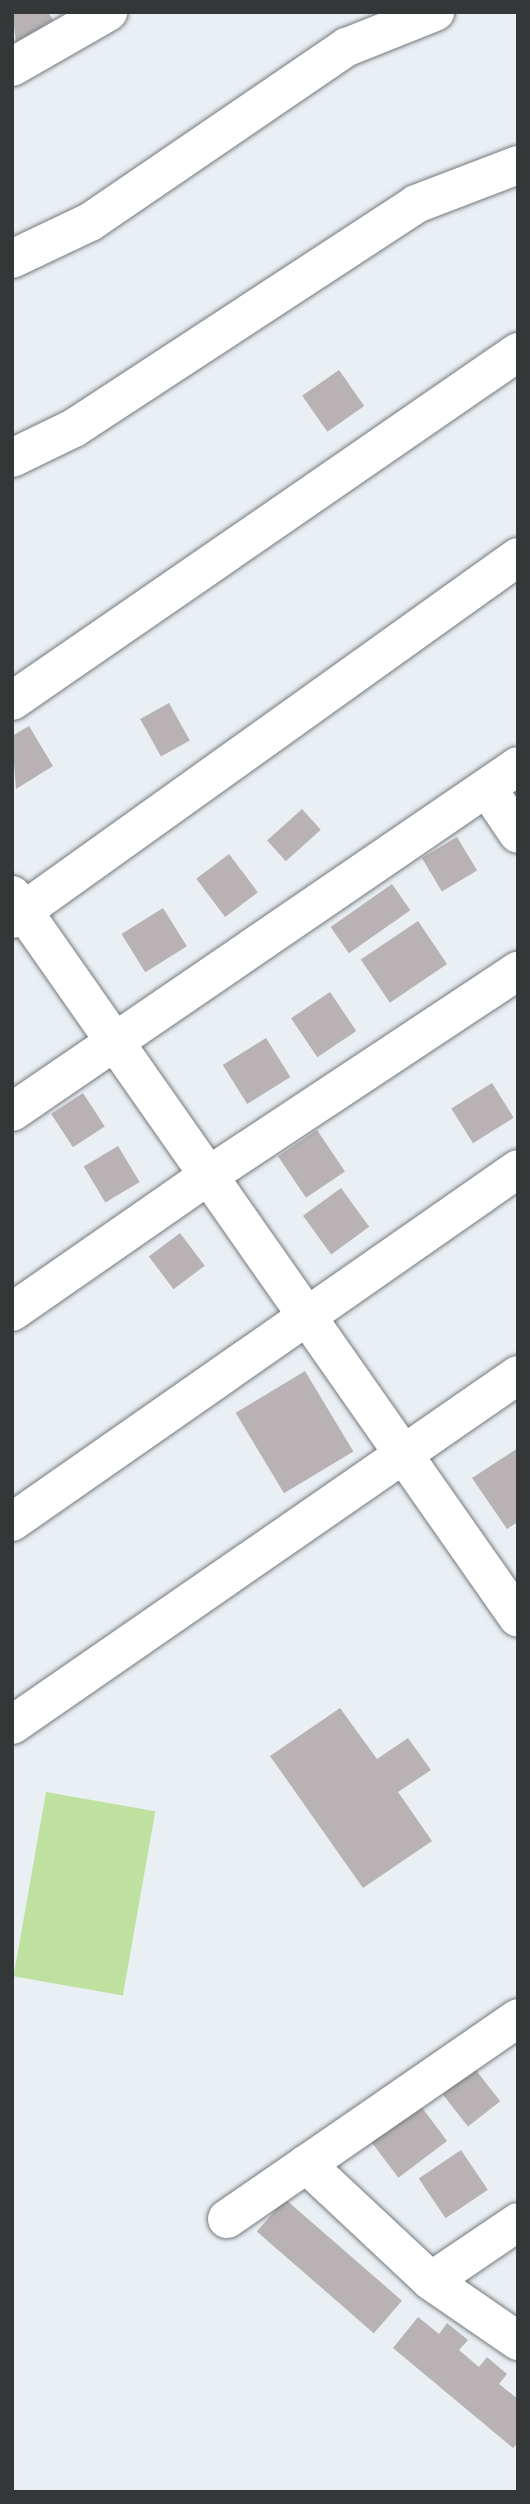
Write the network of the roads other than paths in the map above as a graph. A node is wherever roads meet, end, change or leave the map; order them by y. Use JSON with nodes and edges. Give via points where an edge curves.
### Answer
{"nodes":[{"id":1,"x":108,"y":12,"type":"edge"},
{"id":2,"x":435,"y":12,"type":"edge"},
{"id":3,"x":12,"y":67,"type":"edge"},
{"id":4,"x":518,"y":165,"type":"edge"},
{"id":5,"x":12,"y":259,"type":"edge"},
{"id":6,"x":518,"y":352,"type":"edge"},
{"id":7,"x":12,"y":458,"type":"edge"},
{"id":8,"x":518,"y":557,"type":"edge"},
{"id":9,"x":12,"y":701,"type":"edge"},
{"id":10,"x":518,"y":766,"type":"edge"},
{"id":11,"x":487,"y":788,"type":"junction"},
{"id":12,"x":518,"y":834,"type":"edge"},
{"id":13,"x":16,"y":909,"type":"edge"},
{"id":14,"x":518,"y":971,"type":"edge"},
{"id":15,"x":115,"y":1045,"type":"junction"},
{"id":16,"x":12,"y":1112,"type":"edge"},
{"id":17,"x":518,"y":1169,"type":"edge"},
{"id":18,"x":208,"y":1176,"type":"junction"},
{"id":19,"x":12,"y":1312,"type":"edge"},
{"id":20,"x":307,"y":1318,"type":"junction"},
{"id":21,"x":518,"y":1375,"type":"edge"},
{"id":22,"x":403,"y":1455,"type":"junction"},
{"id":23,"x":12,"y":1522,"type":"edge"},
{"id":24,"x":514,"y":1605,"type":"edge"},
{"id":25,"x":12,"y":1725,"type":"edge"},
{"id":26,"x":518,"y":2018,"type":"edge"},
{"id":27,"x":306,"y":2164,"type":"junction"},
{"id":28,"x":227,"y":2219,"type":"dead end"},
{"id":29,"x":518,"y":2222,"type":"edge"},
{"id":30,"x":431,"y":2281,"type":"junction"},
{"id":31,"x":518,"y":2341,"type":"edge"}],
"edges":[{"from":1,"to":3,"type":"street"},
{"from":2,"to":5,"type":"street","via":[[347,47],[90,222]]},
{"from":4,"to":7,"type":"street","via":[[416,204],[74,428]]},
{"from":6,"to":9,"type":"street"},
{"from":8,"to":13,"type":"street"},
{"from":10,"to":11,"type":"street"},
{"from":11,"to":12,"type":"street"},
{"from":11,"to":15,"type":"street"},
{"from":13,"to":15,"type":"street"},
{"from":14,"to":18,"type":"street"},
{"from":15,"to":16,"type":"street"},
{"from":15,"to":18,"type":"street"},
{"from":17,"to":20,"type":"street"},
{"from":18,"to":19,"type":"street"},
{"from":18,"to":20,"type":"street"},
{"from":20,"to":22,"type":"street"},
{"from":20,"to":23,"type":"street"},
{"from":21,"to":22,"type":"street"},
{"from":22,"to":24,"type":"street"},
{"from":22,"to":25,"type":"street"},
{"from":26,"to":27,"type":"street"},
{"from":27,"to":28,"type":"street"},
{"from":27,"to":30,"type":"street"},
{"from":29,"to":30,"type":"street"},
{"from":30,"to":31,"type":"street"}]}
